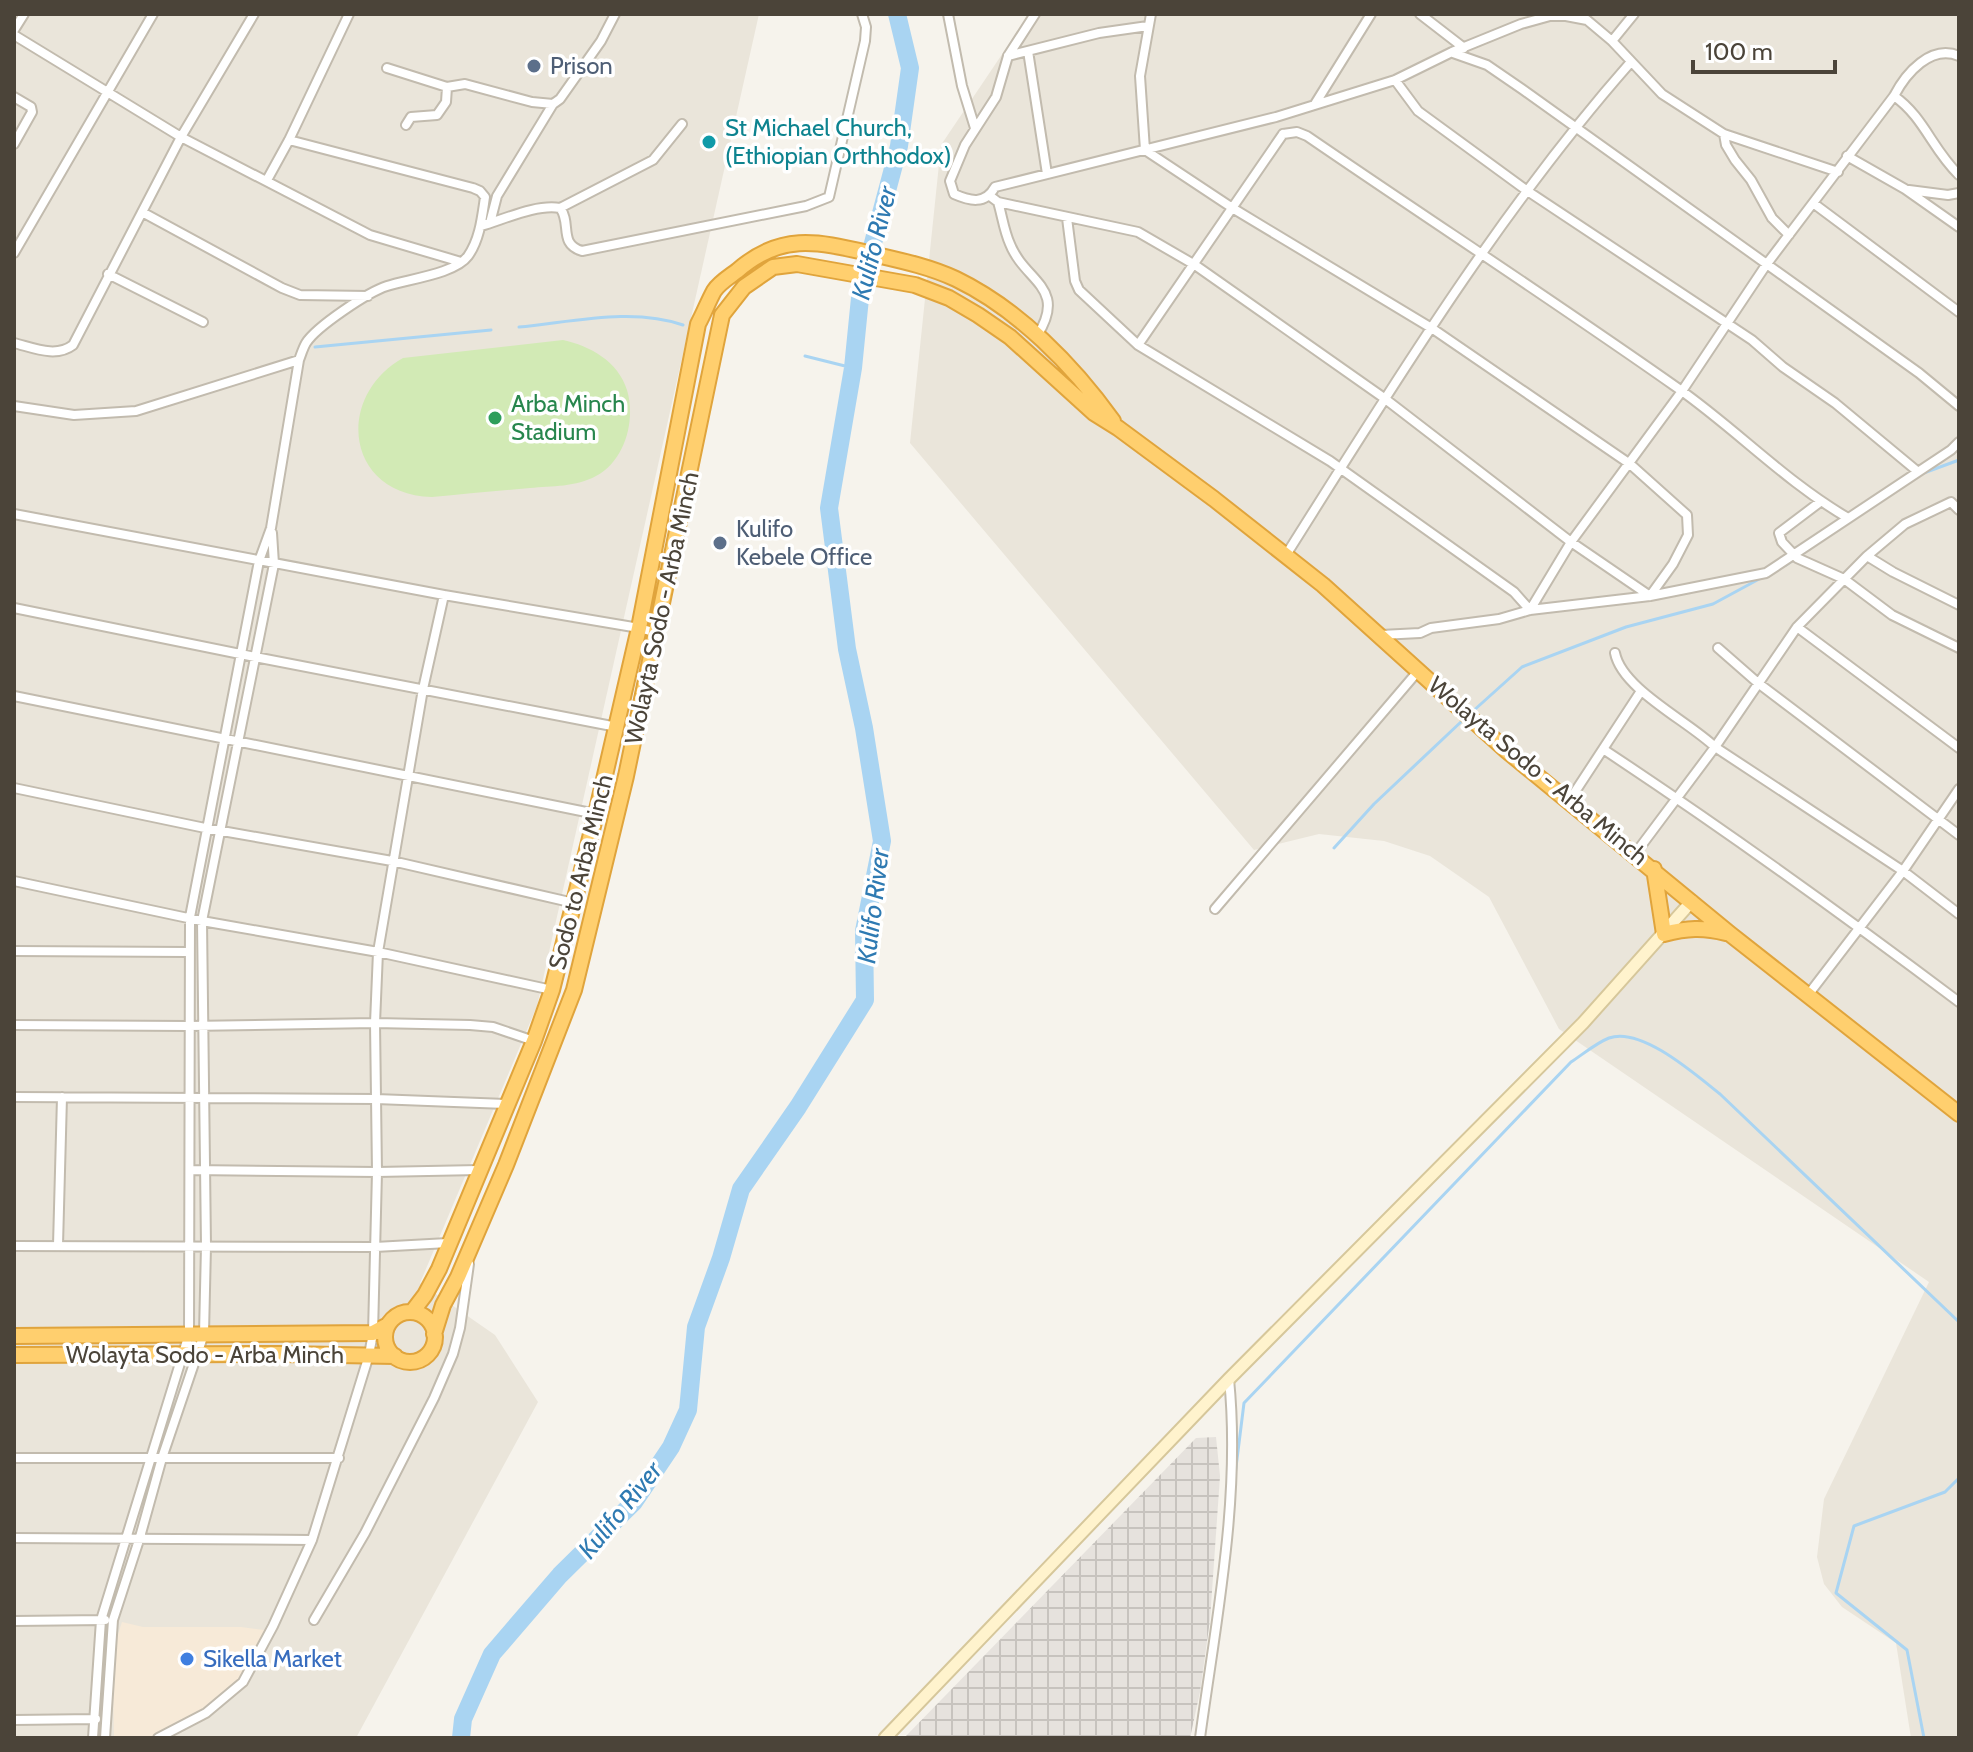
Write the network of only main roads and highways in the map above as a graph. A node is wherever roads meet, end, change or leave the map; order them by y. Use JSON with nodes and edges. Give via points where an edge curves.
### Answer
{"nodes":[{"id":1,"x":690,"y":363,"type":"joint"},
{"id":2,"x":1118,"y":428,"type":"junction"},
{"id":3,"x":668,"y":483,"type":"junction"},
{"id":4,"x":688,"y":488,"type":"junction"},
{"id":5,"x":1654,"y":869,"type":"junction"},
{"id":6,"x":1730,"y":934,"type":"junction"},
{"id":7,"x":532,"y":1046,"type":"junction"},
{"id":8,"x":547,"y":1060,"type":"junction"},
{"id":9,"x":1959,"y":1114,"type":"edge"},
{"id":10,"x":412,"y":1312,"type":"junction"},
{"id":11,"x":388,"y":1325,"type":"junction"},
{"id":12,"x":434,"y":1334,"type":"junction"},
{"id":13,"x":14,"y":1336,"type":"edge"},
{"id":14,"x":14,"y":1355,"type":"edge"},
{"id":15,"x":395,"y":1356,"type":"junction"}],
"edges":[{"from":1,"to":2,"type":"highway","name":"Wolayta Sodo - Arba Minch","via":[[698,324],[716,288],[753,256],[793,243],[839,247],[919,265],[982,294],[1037,336]]},
{"from":1,"to":3,"type":"highway","name":"Sodo to Arba Minch"},
{"from":2,"to":4,"type":"highway","name":"Wolayta Sodo - Arba Minch","via":[[1010,337],[949,298],[915,285],[835,269],[773,267],[744,287],[722,315]]},
{"from":2,"to":5,"type":"highway","name":"Wolayta Sodo - Arba Minch","via":[[1286,555],[1507,751]]},
{"from":3,"to":4,"type":"highway"},
{"from":3,"to":7,"type":"highway","name":"Sodo to Arba Minch","via":[[596,814],[552,990]]},
{"from":4,"to":8,"type":"highway","name":"Wolayta Sodo - Arba Minch","via":[[574,990]]},
{"from":5,"to":6,"type":"highway","name":"Wolayta Sodo - Arba Minch"},
{"from":5,"to":6,"type":"highway","via":[[1664,934],[1688,928]]},
{"from":6,"to":9,"type":"highway","name":"Wolayta Sodo - Arba Minch"},
{"from":7,"to":8,"type":"highway"},
{"from":7,"to":10,"type":"highway","name":"Sodo to Arba Minch","via":[[439,1269]]},
{"from":8,"to":12,"type":"highway","name":"Wolayta Sodo - Arba Minch"},
{"from":10,"to":11,"type":"highway"},
{"from":10,"to":12,"type":"highway","via":[[427,1318]]},
{"from":11,"to":13,"type":"highway","name":"Wolayta Sodo - Arba Minch","via":[[373,1333]]},
{"from":11,"to":15,"type":"highway","via":[[386,1342]]},
{"from":12,"to":15,"type":"highway","name":"Wolayta Sodo - Arba Minch","via":[[433,1347],[423,1358],[409,1362]]},
{"from":14,"to":15,"type":"highway","name":"Wolayta Sodo - Arba Minch"}]}
